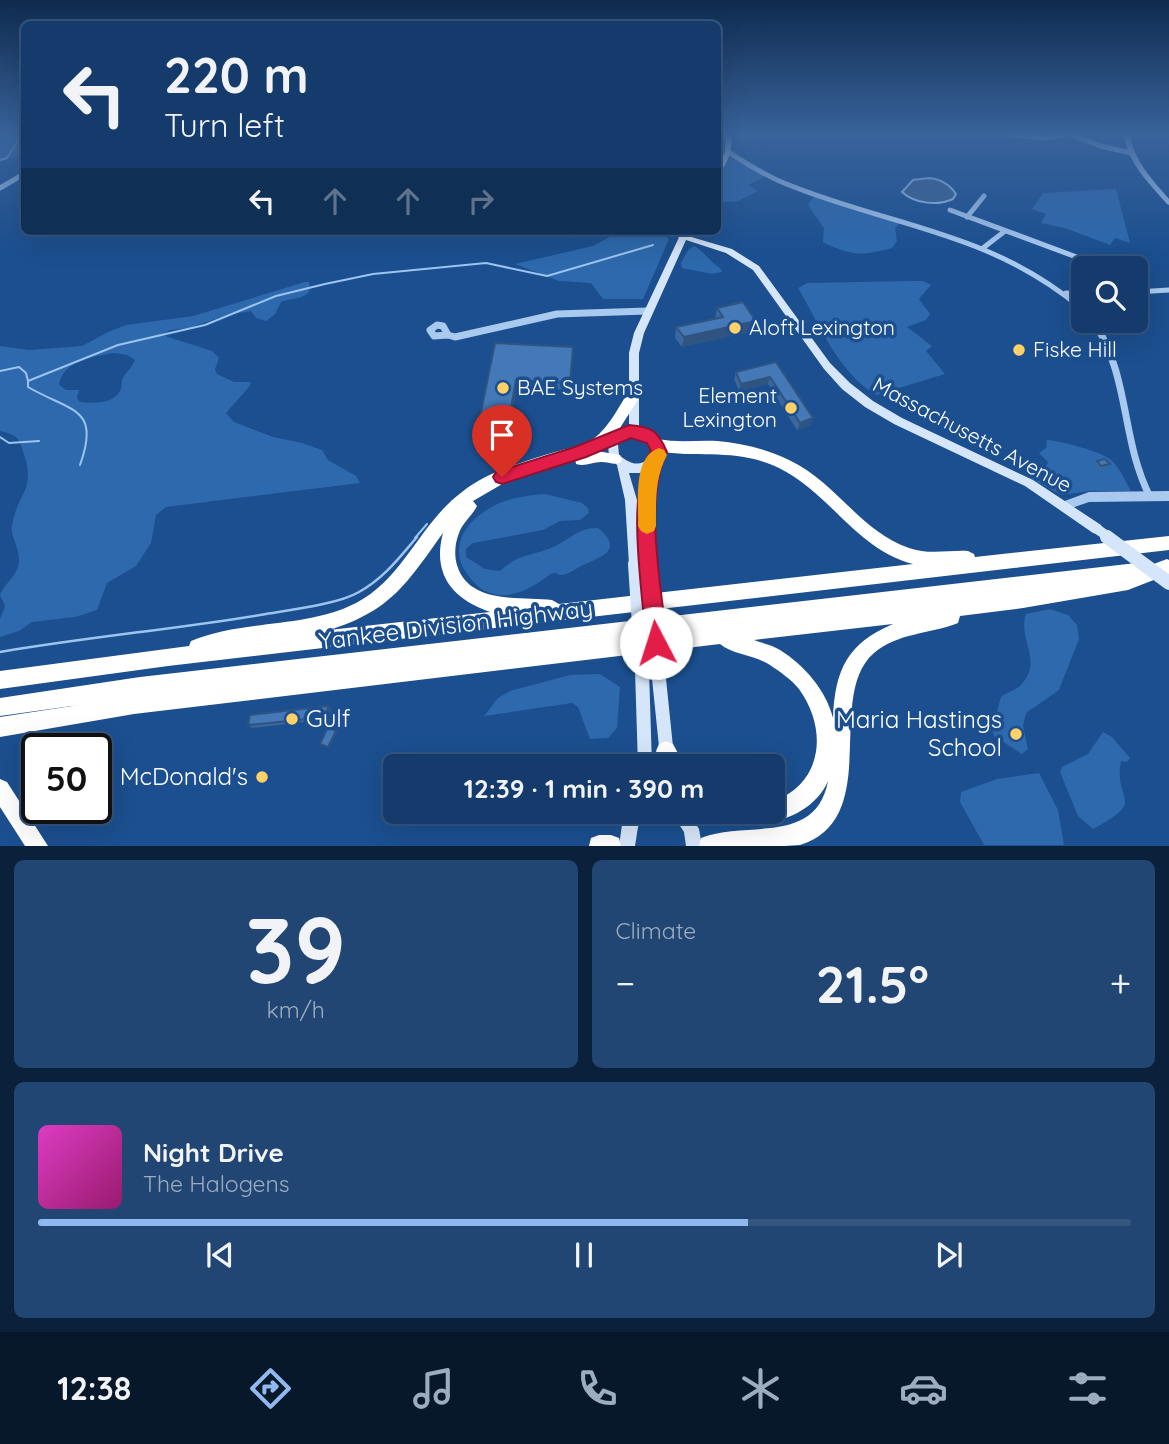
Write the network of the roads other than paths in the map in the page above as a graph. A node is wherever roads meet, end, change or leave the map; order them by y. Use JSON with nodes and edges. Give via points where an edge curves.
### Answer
{"nodes":[{"id":1,"x":768,"y":173,"type":"edge"},
{"id":2,"x":1147,"y":173,"type":"edge"},
{"id":3,"x":21,"y":176,"type":"edge"},
{"id":4,"x":0,"y":188,"type":"edge"},
{"id":5,"x":984,"y":196,"type":"dead end"},
{"id":6,"x":1168,"y":201,"type":"edge"},
{"id":7,"x":950,"y":210,"type":"dead end"},
{"id":8,"x":967,"y":217,"type":"junction"},
{"id":9,"x":1005,"y":231,"type":"junction"},
{"id":10,"x":685,"y":235,"type":"edge"},
{"id":11,"x":688,"y":235,"type":"edge"},
{"id":12,"x":983,"y":248,"type":"junction"},
{"id":13,"x":1073,"y":256,"type":"edge"},
{"id":14,"x":1169,"y":290,"type":"edge"},
{"id":15,"x":1148,"y":291,"type":"edge"},
{"id":16,"x":1066,"y":293,"type":"junction"},
{"id":17,"x":1071,"y":293,"type":"edge"},
{"id":18,"x":1071,"y":298,"type":"edge"},
{"id":19,"x":647,"y":311,"type":"junction"},
{"id":20,"x":1101,"y":333,"type":"edge"},
{"id":21,"x":448,"y":335,"type":"dead end"},
{"id":22,"x":634,"y":395,"type":"junction"},
{"id":23,"x":626,"y":434,"type":"junction"},
{"id":24,"x":658,"y":445,"type":"junction"},
{"id":25,"x":583,"y":451,"type":"junction"},
{"id":26,"x":619,"y":462,"type":"junction"},
{"id":27,"x":651,"y":465,"type":"junction"},
{"id":28,"x":1169,"y":496,"type":"edge"},
{"id":29,"x":1150,"y":497,"type":"junction"},
{"id":30,"x":1066,"y":505,"type":"junction"},
{"id":31,"x":1169,"y":543,"type":"edge"},
{"id":32,"x":1004,"y":563,"type":"junction"},
{"id":33,"x":1168,"y":572,"type":"edge"},
{"id":34,"x":995,"y":604,"type":"junction"},
{"id":35,"x":574,"y":611,"type":"junction"},
{"id":36,"x":715,"y":638,"type":"junction"},
{"id":37,"x":168,"y":657,"type":"junction"},
{"id":38,"x":0,"y":680,"type":"edge"},
{"id":39,"x":0,"y":707,"type":"edge"},
{"id":40,"x":0,"y":726,"type":"edge"},
{"id":41,"x":645,"y":754,"type":"edge"},
{"id":42,"x":669,"y":754,"type":"edge"},
{"id":43,"x":0,"y":789,"type":"edge"},
{"id":44,"x":785,"y":822,"type":"edge"},
{"id":45,"x":630,"y":824,"type":"edge"},
{"id":46,"x":687,"y":824,"type":"edge"},
{"id":47,"x":38,"y":845,"type":"edge"},
{"id":48,"x":599,"y":845,"type":"edge"},
{"id":49,"x":611,"y":845,"type":"edge"},
{"id":50,"x":627,"y":845,"type":"edge"},
{"id":51,"x":694,"y":845,"type":"edge"},
{"id":52,"x":709,"y":845,"type":"edge"}],
"edges":[{"from":1,"to":12,"type":"street","via":[[791,186]]},
{"from":2,"to":6,"type":"street"},
{"from":3,"to":4,"type":"street"},
{"from":5,"to":8,"type":"street"},
{"from":7,"to":8,"type":"street"},
{"from":8,"to":9,"type":"street"},
{"from":9,"to":12,"type":"street"},
{"from":9,"to":13,"type":"street"},
{"from":10,"to":19,"type":"main road"},
{"from":11,"to":30,"type":"main road","name":"Massachusetts Avenue","via":[[729,251],[756,268],[827,366],[869,404]]},
{"from":12,"to":16,"type":"street","via":[[1031,270]]},
{"from":14,"to":15,"type":"street"},
{"from":16,"to":17,"type":"street"},
{"from":16,"to":18,"type":"street"},
{"from":19,"to":21,"type":"street","via":[[557,314],[483,333]]},
{"from":19,"to":22,"type":"main road","via":[[634,353]]},
{"from":20,"to":29,"type":"street","via":[[1115,358],[1139,474]]},
{"from":22,"to":23,"type":"main road"},
{"from":22,"to":25,"type":"highway","via":[[608,433]]},
{"from":23,"to":24,"type":"main road","via":[[650,436]]},
{"from":23,"to":25,"type":"highway"},
{"from":23,"to":26,"type":"main road","via":[[612,446]]},
{"from":24,"to":27,"type":"main road","via":[[659,455]]},
{"from":24,"to":32,"type":"highway","via":[[732,449],[784,464],[810,481],[872,537],[902,554]]},
{"from":25,"to":37,"type":"highway","via":[[502,477],[473,492],[447,515],[397,584],[362,610],[219,640]]},
{"from":26,"to":27,"type":"main road","via":[[637,470]]},
{"from":26,"to":35,"type":"highway","via":[[602,456],[589,458],[493,490],[462,512],[448,535],[449,570],[473,597],[502,606]]},
{"from":26,"to":41,"type":"main road","bridge":true,"via":[[631,500]]},
{"from":27,"to":42,"type":"main road","bridge":true,"via":[[646,503]]},
{"from":28,"to":29,"type":"street"},
{"from":29,"to":30,"type":"street","via":[[1093,496]]},
{"from":30,"to":33,"type":"main road","name":"Massachusetts Avenue","bridge":true},
{"from":31,"to":32,"type":"highway","name":"Yankee Division Highway"},
{"from":32,"to":35,"type":"highway","name":"Yankee Division Highway"},
{"from":33,"to":34,"type":"highway"},
{"from":33,"to":39,"type":"highway","name":"Yankee Division Highway","via":[[139,686]]},
{"from":34,"to":36,"type":"highway"},
{"from":34,"to":52,"type":"highway","via":[[890,633],[861,652],[845,684],[838,789],[814,825],[779,840]]},
{"from":35,"to":37,"type":"highway","name":"Yankee Division Highway"},
{"from":36,"to":40,"type":"highway","via":[[154,702]]},
{"from":36,"to":44,"type":"highway","via":[[761,650],[796,677],[818,710],[826,732],[827,775],[811,806]]},
{"from":37,"to":38,"type":"highway","name":"Yankee Division Highway"},
{"from":43,"to":47,"type":"highway"},
{"from":45,"to":50,"type":"main road"},
{"from":46,"to":51,"type":"main road"},
{"from":48,"to":49,"type":"highway"}]}
